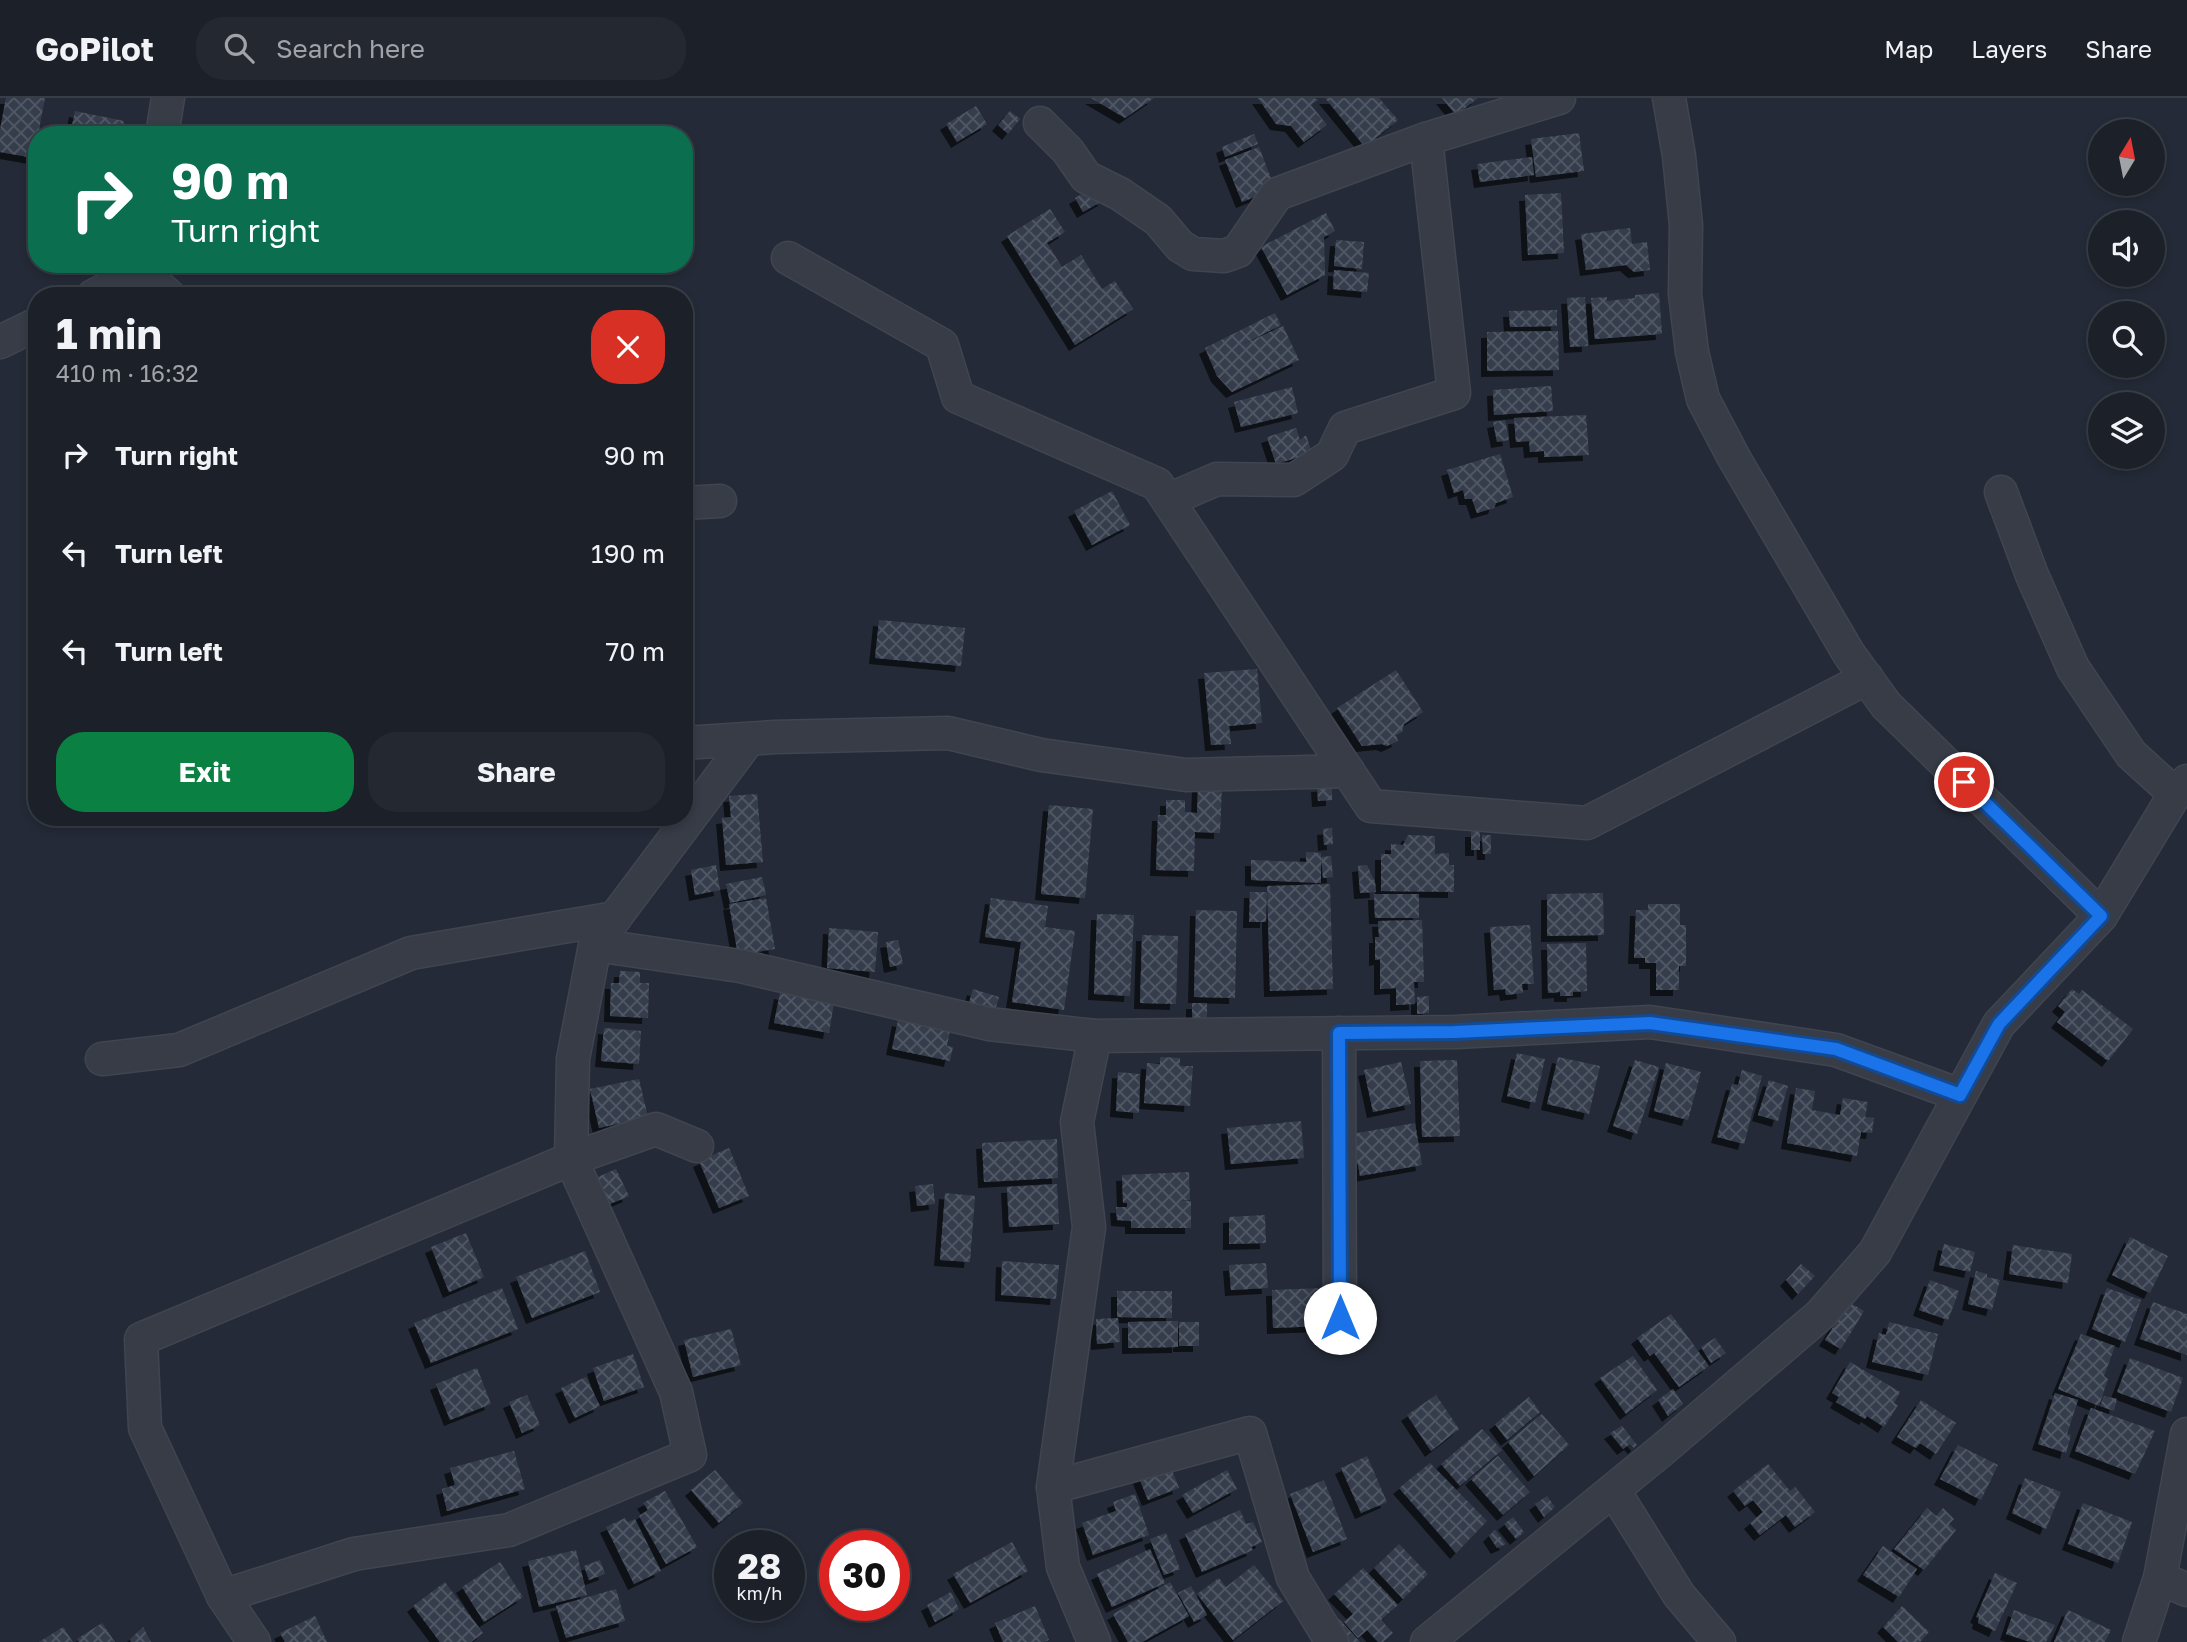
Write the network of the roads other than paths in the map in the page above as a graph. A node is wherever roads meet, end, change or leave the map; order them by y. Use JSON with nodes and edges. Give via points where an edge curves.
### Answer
{"nodes":[{"id":1,"x":168,"y":98,"type":"edge"},
{"id":2,"x":1559,"y":98,"type":"edge"},
{"id":3,"x":1669,"y":98,"type":"edge"},
{"id":4,"x":1040,"y":123,"type":"dead end"},
{"id":5,"x":163,"y":126,"type":"edge"},
{"id":6,"x":1426,"y":139,"type":"junction"},
{"id":7,"x":788,"y":258,"type":"dead end"},
{"id":8,"x":133,"y":273,"type":"edge"},
{"id":9,"x":147,"y":273,"type":"edge"},
{"id":10,"x":109,"y":287,"type":"edge"},
{"id":11,"x":160,"y":287,"type":"edge"},
{"id":12,"x":28,"y":328,"type":"edge"},
{"id":13,"x":0,"y":342,"type":"edge"},
{"id":14,"x":2001,"y":492,"type":"dead end"},
{"id":15,"x":1168,"y":500,"type":"junction"},
{"id":16,"x":720,"y":501,"type":"dead end"},
{"id":17,"x":693,"y":502,"type":"edge"},
{"id":18,"x":1867,"y":678,"type":"junction"},
{"id":19,"x":749,"y":739,"type":"junction"},
{"id":20,"x":693,"y":742,"type":"edge"},
{"id":21,"x":1348,"y":771,"type":"junction"},
{"id":22,"x":2181,"y":788,"type":"edge"},
{"id":23,"x":693,"y":814,"type":"edge"},
{"id":24,"x":684,"y":826,"type":"edge"},
{"id":25,"x":2101,"y":916,"type":"junction"},
{"id":26,"x":615,"y":918,"type":"junction"},
{"id":27,"x":595,"y":945,"type":"junction"},
{"id":28,"x":1339,"y":1033,"type":"junction"},
{"id":29,"x":1095,"y":1036,"type":"junction"},
{"id":30,"x":102,"y":1059,"type":"dead end"},
{"id":31,"x":1960,"y":1095,"type":"junction"},
{"id":32,"x":697,"y":1146,"type":"dead end"},
{"id":33,"x":571,"y":1158,"type":"junction"},
{"id":34,"x":1340,"y":1318,"type":"dead end"},
{"id":35,"x":2187,"y":1434,"type":"edge"},
{"id":36,"x":1053,"y":1487,"type":"junction"},
{"id":37,"x":1614,"y":1491,"type":"junction"},
{"id":38,"x":2174,"y":1584,"type":"edge"},
{"id":39,"x":223,"y":1596,"type":"junction"},
{"id":40,"x":254,"y":1642,"type":"edge"},
{"id":41,"x":1094,"y":1642,"type":"edge"},
{"id":42,"x":1332,"y":1642,"type":"edge"},
{"id":43,"x":1427,"y":1642,"type":"edge"},
{"id":44,"x":1719,"y":1642,"type":"edge"},
{"id":45,"x":2139,"y":1642,"type":"edge"}],
"edges":[{"from":1,"to":5,"type":"street"},
{"from":2,"to":6,"type":"street"},
{"from":3,"to":18,"type":"street","via":[[1684,211],[1685,294],[1703,399],[1777,534]]},
{"from":4,"to":6,"type":"street","via":[[1086,177],[1158,220],[1180,246],[1207,257],[1238,251],[1277,194]]},
{"from":6,"to":15,"type":"street","via":[[1454,393],[1345,428],[1332,454],[1294,480],[1217,479]]},
{"from":7,"to":15,"type":"street","via":[[942,345],[958,397],[1157,484]]},
{"from":8,"to":10,"type":"street"},
{"from":9,"to":11,"type":"street"},
{"from":12,"to":13,"type":"street"},
{"from":14,"to":22,"type":"street","via":[[2073,668],[2131,754]]},
{"from":15,"to":21,"type":"street"},
{"from":16,"to":17,"type":"street"},
{"from":18,"to":21,"type":"street","via":[[1587,823],[1371,806]]},
{"from":18,"to":25,"type":"street","via":[[1886,705]]},
{"from":19,"to":20,"type":"street"},
{"from":19,"to":21,"type":"street","via":[[948,733],[1041,755],[1186,775]]},
{"from":19,"to":23,"type":"street"},
{"from":22,"to":25,"type":"street"},
{"from":24,"to":26,"type":"street"},
{"from":25,"to":31,"type":"street","via":[[1999,1024]]},
{"from":26,"to":27,"type":"street"},
{"from":26,"to":30,"type":"street","via":[[411,953],[179,1051]]},
{"from":27,"to":29,"type":"street","via":[[740,965],[989,1024]]},
{"from":27,"to":33,"type":"street","via":[[573,1059]]},
{"from":28,"to":29,"type":"street"},
{"from":28,"to":31,"type":"street","via":[[1650,1023],[1836,1049]]},
{"from":28,"to":34,"type":"street"},
{"from":29,"to":36,"type":"street","via":[[1077,1122],[1089,1227]]},
{"from":31,"to":37,"type":"street","via":[[1875,1252],[1820,1315]]},
{"from":32,"to":33,"type":"street","via":[[656,1129]]},
{"from":33,"to":39,"type":"street","via":[[141,1339],[145,1428]]},
{"from":33,"to":39,"type":"street","via":[[676,1392],[690,1455],[509,1530],[354,1553]]},
{"from":35,"to":38,"type":"street"},
{"from":36,"to":41,"type":"street","via":[[1063,1567]]},
{"from":36,"to":42,"type":"street","via":[[1250,1433],[1293,1578]]},
{"from":37,"to":43,"type":"street"},
{"from":37,"to":44,"type":"street","via":[[1679,1595]]},
{"from":38,"to":45,"type":"street"},
{"from":39,"to":40,"type":"street"}]}
